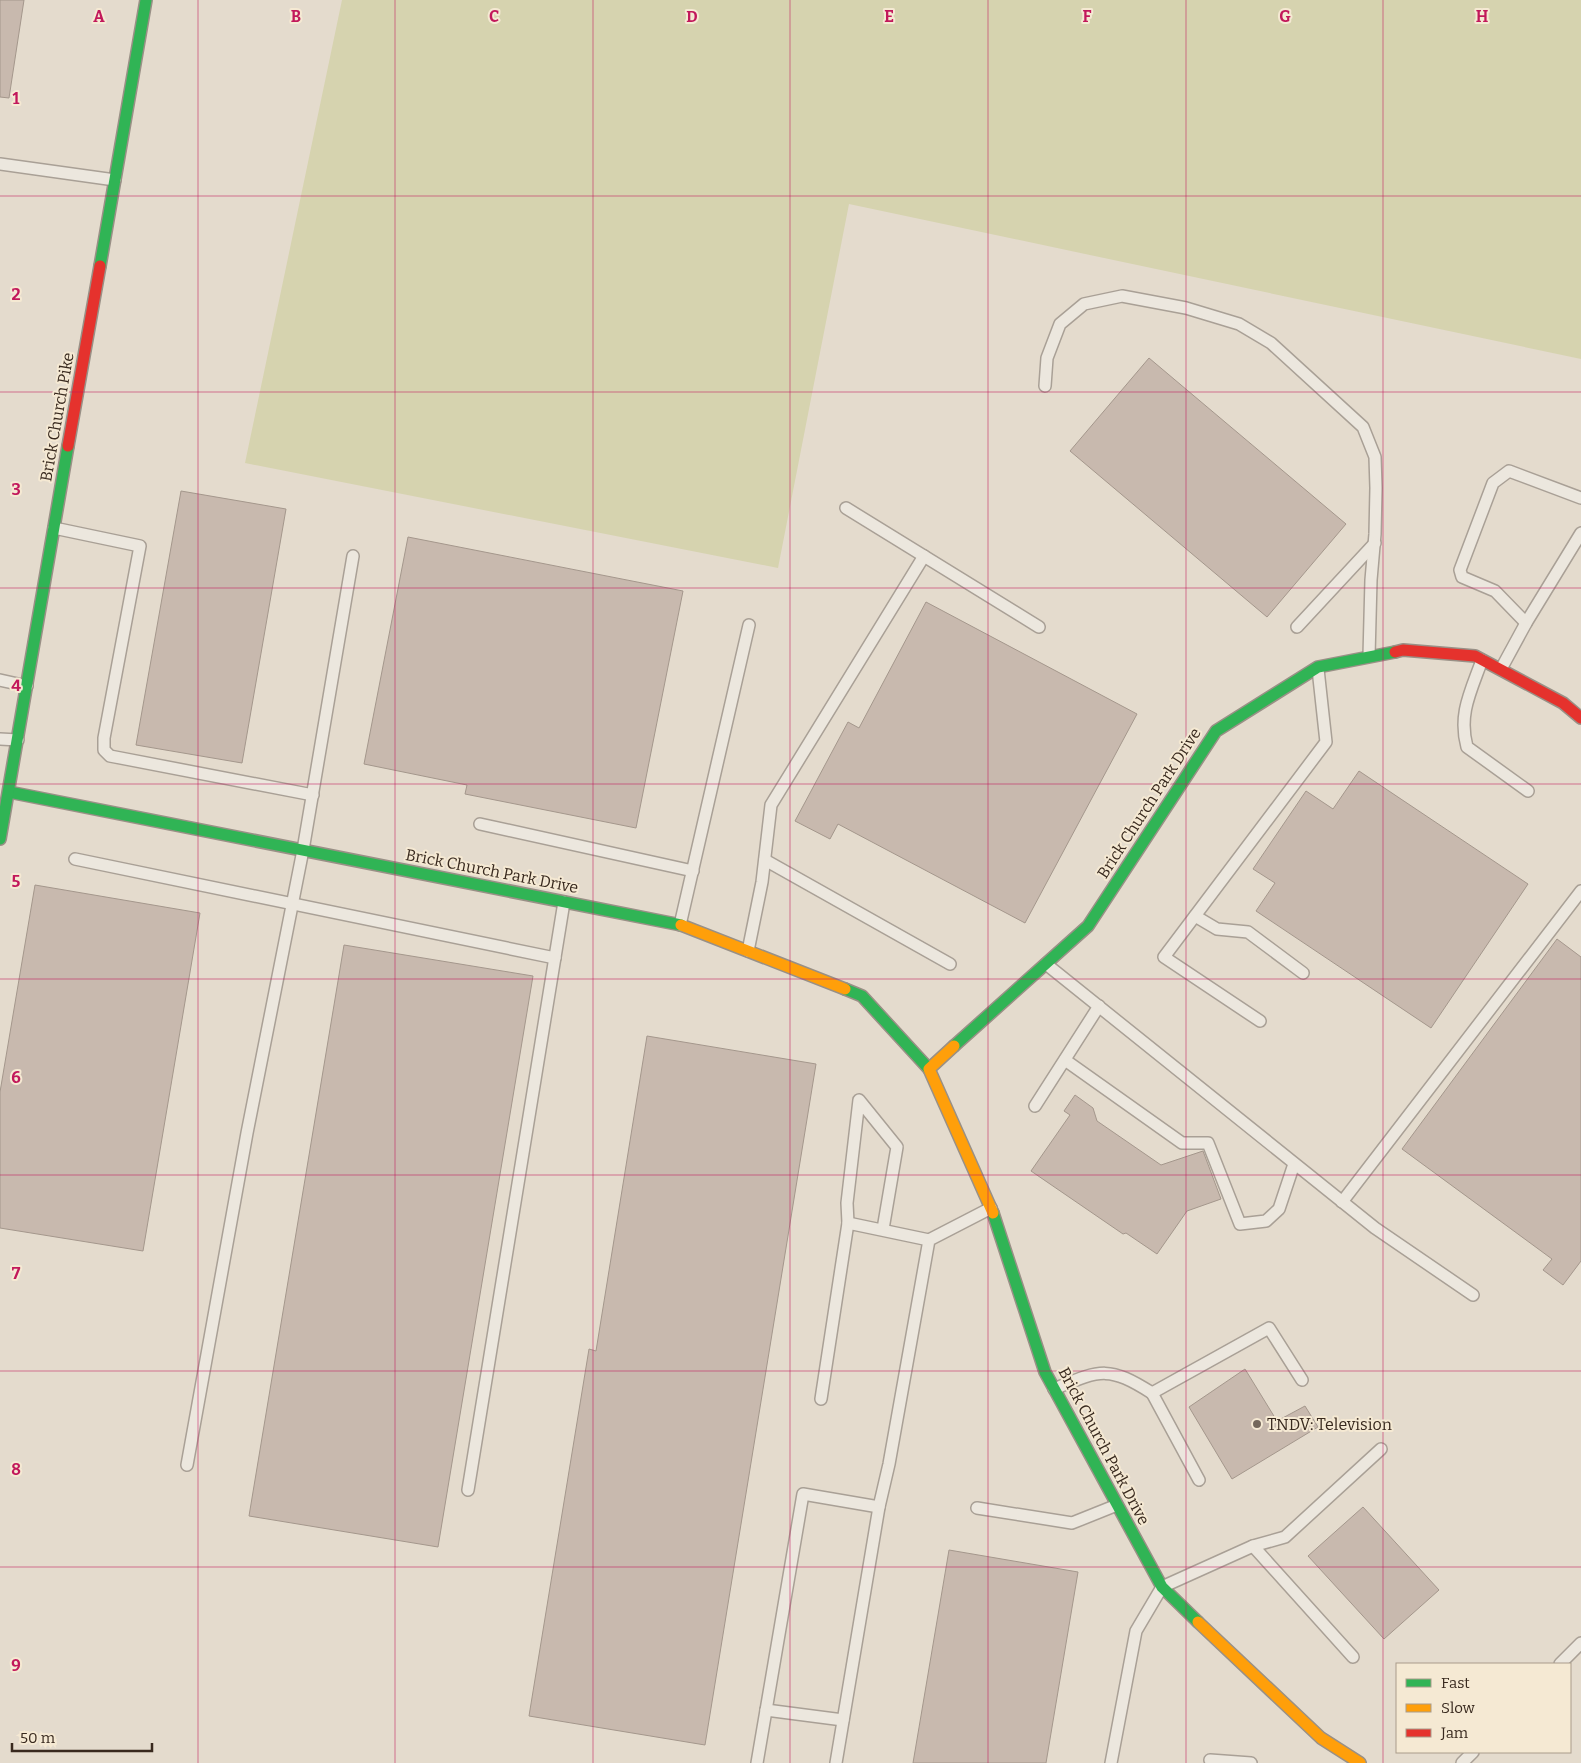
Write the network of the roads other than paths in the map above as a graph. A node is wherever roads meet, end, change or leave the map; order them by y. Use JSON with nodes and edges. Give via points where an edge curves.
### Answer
{"nodes":[{"id":1,"x":146,"y":0,"type":"edge"},
{"id":2,"x":0,"y":164,"type":"edge"},
{"id":3,"x":115,"y":180,"type":"junction"},
{"id":4,"x":1045,"y":386,"type":"dead end"},
{"id":5,"x":1581,"y":498,"type":"edge"},
{"id":6,"x":846,"y":508,"type":"dead end"},
{"id":7,"x":54,"y":528,"type":"junction"},
{"id":8,"x":1581,"y":534,"type":"edge"},
{"id":9,"x":1375,"y":543,"type":"junction"},
{"id":10,"x":353,"y":556,"type":"dead end"},
{"id":11,"x":924,"y":556,"type":"junction"},
{"id":12,"x":1526,"y":623,"type":"junction"},
{"id":13,"x":749,"y":625,"type":"dead end"},
{"id":14,"x":1297,"y":626,"type":"dead end"},
{"id":15,"x":1038,"y":627,"type":"dead end"},
{"id":16,"x":1369,"y":656,"type":"junction"},
{"id":17,"x":1482,"y":660,"type":"junction"},
{"id":18,"x":1318,"y":667,"type":"junction"},
{"id":19,"x":1501,"y":670,"type":"junction"},
{"id":20,"x":0,"y":680,"type":"edge"},
{"id":21,"x":28,"y":686,"type":"junction"},
{"id":22,"x":1581,"y":718,"type":"edge"},
{"id":23,"x":0,"y":738,"type":"edge"},
{"id":24,"x":18,"y":740,"type":"junction"},
{"id":25,"x":1528,"y":791,"type":"dead end"},
{"id":26,"x":9,"y":792,"type":"junction"},
{"id":27,"x":313,"y":795,"type":"junction"},
{"id":28,"x":480,"y":824,"type":"dead end"},
{"id":29,"x":0,"y":839,"type":"edge"},
{"id":30,"x":303,"y":850,"type":"junction"},
{"id":31,"x":76,"y":859,"type":"dead end"},
{"id":32,"x":765,"y":860,"type":"junction"},
{"id":33,"x":693,"y":871,"type":"junction"},
{"id":34,"x":1581,"y":891,"type":"edge"},
{"id":35,"x":564,"y":902,"type":"junction"},
{"id":36,"x":293,"y":904,"type":"junction"},
{"id":37,"x":1195,"y":916,"type":"junction"},
{"id":38,"x":680,"y":925,"type":"junction"},
{"id":39,"x":748,"y":951,"type":"junction"},
{"id":40,"x":555,"y":958,"type":"junction"},
{"id":41,"x":950,"y":964,"type":"dead end"},
{"id":42,"x":1046,"y":964,"type":"junction"},
{"id":43,"x":1303,"y":973,"type":"dead end"},
{"id":44,"x":1099,"y":1006,"type":"junction"},
{"id":45,"x":1260,"y":1021,"type":"dead end"},
{"id":46,"x":1065,"y":1060,"type":"junction"},
{"id":47,"x":929,"y":1069,"type":"junction"},
{"id":48,"x":1035,"y":1106,"type":"dead end"},
{"id":49,"x":1294,"y":1164,"type":"junction"},
{"id":50,"x":1342,"y":1202,"type":"junction"},
{"id":51,"x":991,"y":1208,"type":"junction"},
{"id":52,"x":848,"y":1223,"type":"junction"},
{"id":53,"x":883,"y":1230,"type":"junction"},
{"id":54,"x":929,"y":1240,"type":"junction"},
{"id":55,"x":1473,"y":1295,"type":"dead end"},
{"id":56,"x":1302,"y":1380,"type":"dead end"},
{"id":57,"x":1054,"y":1389,"type":"junction"},
{"id":58,"x":1152,"y":1392,"type":"junction"},
{"id":59,"x":821,"y":1399,"type":"dead end"},
{"id":60,"x":1381,"y":1449,"type":"dead end"},
{"id":61,"x":187,"y":1465,"type":"dead end"},
{"id":62,"x":1199,"y":1480,"type":"dead end"},
{"id":63,"x":468,"y":1490,"type":"dead end"},
{"id":64,"x":1117,"y":1505,"type":"junction"},
{"id":65,"x":879,"y":1507,"type":"junction"},
{"id":66,"x":977,"y":1508,"type":"dead end"},
{"id":67,"x":1253,"y":1546,"type":"junction"},
{"id":68,"x":1162,"y":1587,"type":"junction"},
{"id":69,"x":1581,"y":1643,"type":"edge"},
{"id":70,"x":1353,"y":1657,"type":"dead end"},
{"id":71,"x":1561,"y":1663,"type":"edge"},
{"id":72,"x":766,"y":1710,"type":"junction"},
{"id":73,"x":843,"y":1720,"type":"junction"},
{"id":74,"x":1472,"y":1753,"type":"edge"},
{"id":75,"x":1210,"y":1760,"type":"dead end"},
{"id":76,"x":757,"y":1763,"type":"edge"},
{"id":77,"x":836,"y":1763,"type":"edge"},
{"id":78,"x":1111,"y":1763,"type":"edge"},
{"id":79,"x":1251,"y":1763,"type":"edge"},
{"id":80,"x":1360,"y":1763,"type":"edge"},
{"id":81,"x":1462,"y":1763,"type":"edge"}],
"edges":[{"from":1,"to":3,"type":"street","name":"Brick Church Pike"},
{"from":2,"to":3,"type":"lane"},
{"from":3,"to":7,"type":"street","name":"Brick Church Pike"},
{"from":4,"to":9,"type":"lane","via":[[1047,358],[1060,324],[1084,304],[1122,296],[1186,308],[1239,324],[1271,343],[1363,427],[1374,457]]},
{"from":5,"to":12,"type":"lane","via":[[1509,471],[1493,483],[1460,570],[1462,578],[1495,591]]},
{"from":6,"to":11,"type":"lane"},
{"from":7,"to":21,"type":"street","name":"Brick Church Pike"},
{"from":7,"to":27,"type":"lane","via":[[140,546],[104,750],[110,756]]},
{"from":8,"to":12,"type":"lane"},
{"from":9,"to":14,"type":"lane"},
{"from":9,"to":16,"type":"lane"},
{"from":10,"to":27,"type":"lane"},
{"from":11,"to":15,"type":"lane"},
{"from":11,"to":32,"type":"lane","via":[[772,805]]},
{"from":12,"to":19,"type":"lane"},
{"from":13,"to":33,"type":"lane"},
{"from":16,"to":17,"type":"street","name":"Brick Church Park Drive","via":[[1403,650],[1475,656]]},
{"from":16,"to":18,"type":"street","name":"Brick Church Park Drive"},
{"from":17,"to":19,"type":"street","name":"Brick Church Park Drive"},
{"from":17,"to":25,"type":"lane","via":[[1466,706],[1463,724],[1467,747]]},
{"from":18,"to":37,"type":"lane","via":[[1326,742]]},
{"from":18,"to":42,"type":"street","name":"Brick Church Park Drive","via":[[1216,731],[1088,926]]},
{"from":19,"to":22,"type":"street","name":"Brick Church Park Drive","via":[[1563,703]]},
{"from":20,"to":21,"type":"lane"},
{"from":21,"to":24,"type":"street","name":"Brick Church Pike"},
{"from":23,"to":24,"type":"lane"},
{"from":24,"to":26,"type":"street","name":"Brick Church Pike"},
{"from":26,"to":29,"type":"street","name":"Brick Church Pike"},
{"from":26,"to":30,"type":"street","name":"Brick Church Park Drive"},
{"from":27,"to":30,"type":"lane"},
{"from":28,"to":33,"type":"lane"},
{"from":30,"to":35,"type":"street","name":"Brick Church Park Drive"},
{"from":30,"to":36,"type":"lane"},
{"from":31,"to":36,"type":"lane"},
{"from":32,"to":39,"type":"lane"},
{"from":32,"to":41,"type":"lane"},
{"from":33,"to":38,"type":"lane"},
{"from":34,"to":50,"type":"lane"},
{"from":35,"to":38,"type":"street","name":"Brick Church Park Drive"},
{"from":35,"to":40,"type":"lane"},
{"from":36,"to":40,"type":"lane"},
{"from":36,"to":61,"type":"lane","via":[[247,1133]]},
{"from":37,"to":43,"type":"lane","via":[[1217,929],[1248,932]]},
{"from":37,"to":45,"type":"lane","via":[[1164,957]]},
{"from":38,"to":39,"type":"street","name":"Brick Church Park Drive"},
{"from":39,"to":47,"type":"street","name":"Brick Church Park Drive","via":[[862,996]]},
{"from":40,"to":63,"type":"lane"},
{"from":42,"to":44,"type":"lane"},
{"from":42,"to":47,"type":"street","name":"Brick Church Park Drive"},
{"from":44,"to":46,"type":"lane"},
{"from":44,"to":49,"type":"lane"},
{"from":46,"to":48,"type":"lane"},
{"from":46,"to":49,"type":"lane","via":[[1182,1143],[1208,1143],[1240,1224],[1266,1221],[1279,1209]]},
{"from":47,"to":51,"type":"street","name":"Brick Church Park Drive"},
{"from":49,"to":50,"type":"lane"},
{"from":50,"to":55,"type":"lane"},
{"from":51,"to":54,"type":"lane"},
{"from":51,"to":57,"type":"street","name":"Brick Church Park Drive","via":[[1045,1372]]},
{"from":52,"to":53,"type":"lane"},
{"from":52,"to":53,"type":"lane","via":[[847,1203],[859,1100],[897,1147]]},
{"from":52,"to":59,"type":"lane"},
{"from":53,"to":54,"type":"lane"},
{"from":54,"to":65,"type":"lane"},
{"from":56,"to":58,"type":"lane","via":[[1269,1328]]},
{"from":57,"to":58,"type":"lane","via":[[1086,1376],[1104,1373],[1118,1374]]},
{"from":57,"to":64,"type":"street","name":"Brick Church Park Drive"},
{"from":58,"to":62,"type":"lane"},
{"from":60,"to":67,"type":"lane","via":[[1285,1537]]},
{"from":64,"to":66,"type":"lane","via":[[1072,1523]]},
{"from":64,"to":68,"type":"street","name":"Brick Church Park Drive"},
{"from":65,"to":72,"type":"lane","via":[[803,1494]]},
{"from":65,"to":73,"type":"lane"},
{"from":67,"to":68,"type":"lane"},
{"from":67,"to":70,"type":"lane"},
{"from":68,"to":78,"type":"lane","via":[[1136,1630]]},
{"from":68,"to":80,"type":"street","name":"Brick Church Park Drive","via":[[1320,1738]]},
{"from":69,"to":71,"type":"lane"},
{"from":72,"to":73,"type":"lane"},
{"from":72,"to":76,"type":"lane"},
{"from":73,"to":77,"type":"lane"},
{"from":74,"to":81,"type":"lane"},
{"from":75,"to":79,"type":"lane"}]}
